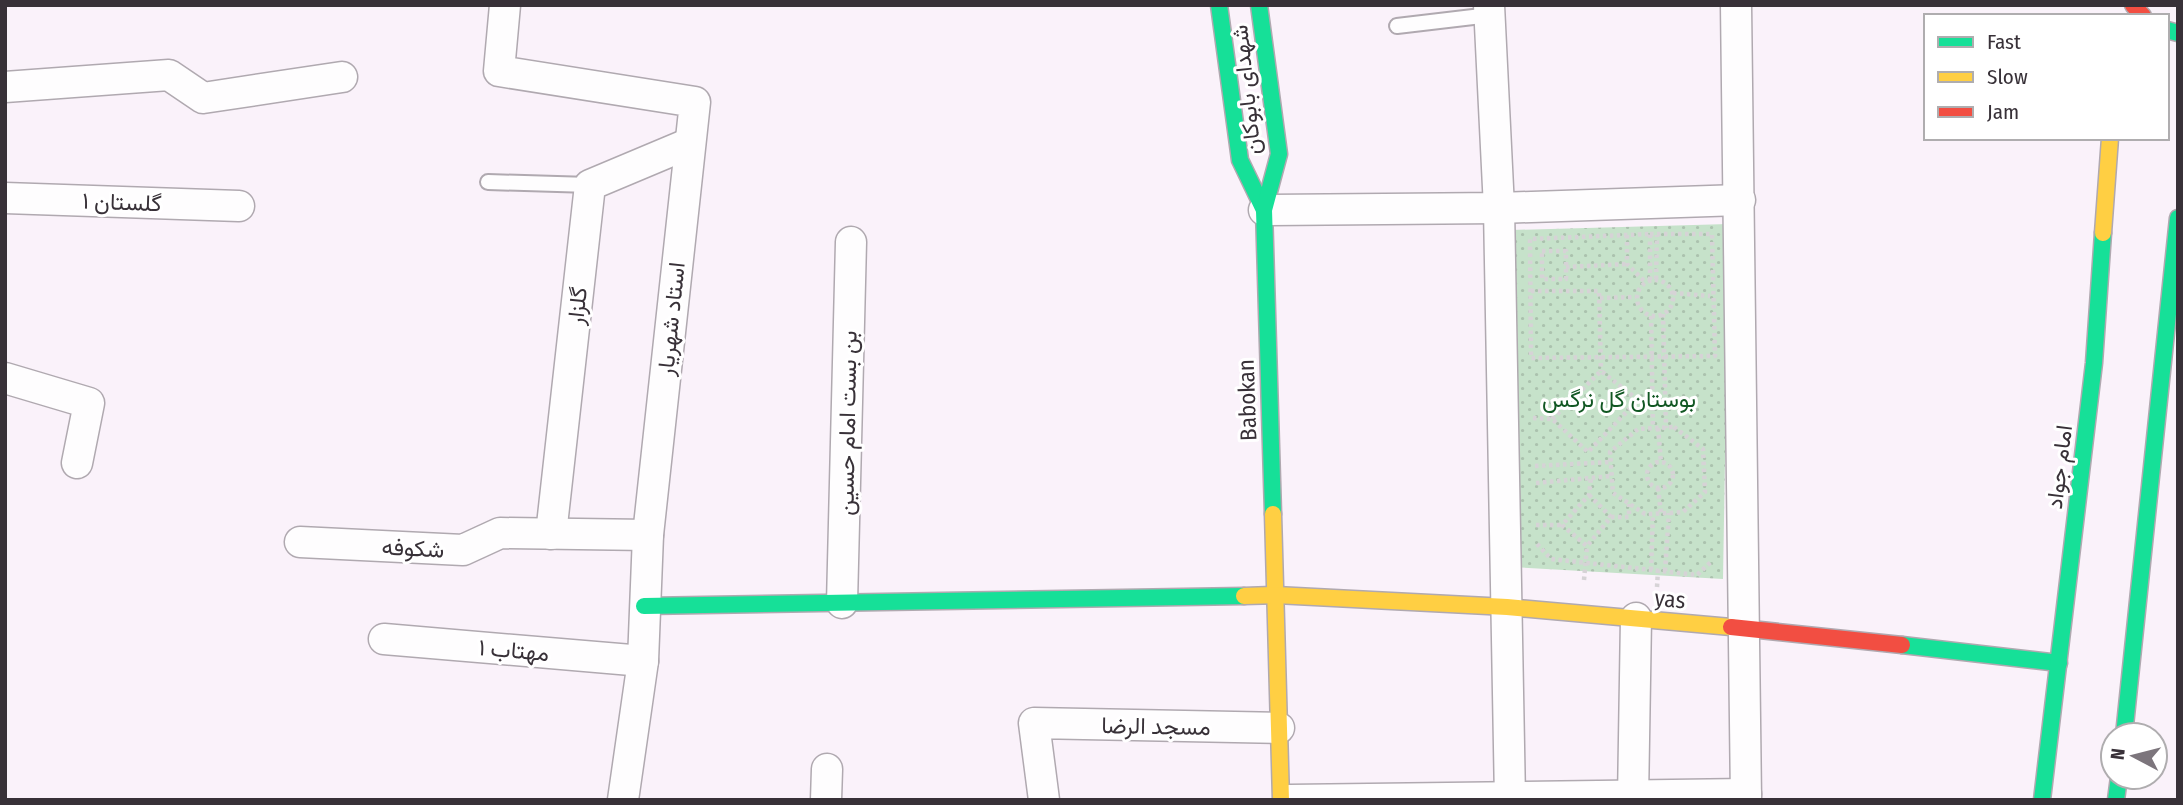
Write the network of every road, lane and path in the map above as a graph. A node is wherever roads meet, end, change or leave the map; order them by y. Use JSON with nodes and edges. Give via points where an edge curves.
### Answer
{"nodes":[{"id":1,"x":505,"y":5,"type":"edge"},
{"id":2,"x":1219,"y":5,"type":"edge"},
{"id":3,"x":1259,"y":5,"type":"edge"},
{"id":4,"x":1736,"y":5,"type":"edge"},
{"id":5,"x":1490,"y":10,"type":"edge"},
{"id":6,"x":1397,"y":26,"type":"dead end"},
{"id":7,"x":342,"y":77,"type":"dead end"},
{"id":8,"x":5,"y":87,"type":"edge"},
{"id":9,"x":2110,"y":140,"type":"edge"},
{"id":10,"x":690,"y":144,"type":"junction"},
{"id":11,"x":488,"y":182,"type":"dead end"},
{"id":12,"x":590,"y":185,"type":"junction"},
{"id":13,"x":5,"y":198,"type":"edge"},
{"id":14,"x":1740,"y":200,"type":"junction"},
{"id":15,"x":239,"y":206,"type":"dead end"},
{"id":16,"x":1499,"y":208,"type":"junction"},
{"id":17,"x":1264,"y":210,"type":"junction"},
{"id":18,"x":2178,"y":218,"type":"edge"},
{"id":19,"x":1650,"y":234,"type":"junction"},
{"id":20,"x":1657,"y":234,"type":"junction"},
{"id":21,"x":1627,"y":235,"type":"junction"},
{"id":22,"x":1555,"y":237,"type":"junction"},
{"id":23,"x":851,"y":242,"type":"dead end"},
{"id":24,"x":1555,"y":251,"type":"junction"},
{"id":25,"x":1627,"y":264,"type":"junction"},
{"id":26,"x":1542,"y":265,"type":"junction"},
{"id":27,"x":1530,"y":267,"type":"junction"},
{"id":28,"x":1566,"y":267,"type":"junction"},
{"id":29,"x":1552,"y":279,"type":"junction"},
{"id":30,"x":1650,"y":280,"type":"junction"},
{"id":31,"x":1531,"y":291,"type":"junction"},
{"id":32,"x":1551,"y":291,"type":"junction"},
{"id":33,"x":1672,"y":293,"type":"junction"},
{"id":34,"x":1713,"y":296,"type":"junction"},
{"id":35,"x":1636,"y":297,"type":"junction"},
{"id":36,"x":1600,"y":298,"type":"junction"},
{"id":37,"x":1663,"y":314,"type":"junction"},
{"id":38,"x":1651,"y":316,"type":"junction"},
{"id":39,"x":1715,"y":356,"type":"junction"},
{"id":40,"x":1600,"y":357,"type":"junction"},
{"id":41,"x":1652,"y":357,"type":"junction"},
{"id":42,"x":1665,"y":357,"type":"junction"},
{"id":43,"x":1531,"y":358,"type":"junction"},
{"id":44,"x":1531,"y":370,"type":"dead end"},
{"id":45,"x":1715,"y":370,"type":"dead end"},
{"id":46,"x":1601,"y":371,"type":"junction"},
{"id":47,"x":5,"y":378,"type":"edge"},
{"id":48,"x":1637,"y":400,"type":"junction"},
{"id":49,"x":1652,"y":400,"type":"junction"},
{"id":50,"x":1532,"y":406,"type":"dead end"},
{"id":51,"x":1532,"y":418,"type":"junction"},
{"id":52,"x":1552,"y":419,"type":"junction"},
{"id":53,"x":1655,"y":428,"type":"junction"},
{"id":54,"x":1666,"y":428,"type":"junction"},
{"id":55,"x":1533,"y":430,"type":"dead end"},
{"id":56,"x":1588,"y":452,"type":"junction"},
{"id":57,"x":1534,"y":454,"type":"dead end"},
{"id":58,"x":1611,"y":462,"type":"junction"},
{"id":59,"x":1661,"y":462,"type":"junction"},
{"id":60,"x":76,"y":463,"type":"dead end"},
{"id":61,"x":1588,"y":463,"type":"junction"},
{"id":62,"x":1534,"y":466,"type":"junction"},
{"id":63,"x":1612,"y":476,"type":"junction"},
{"id":64,"x":1591,"y":478,"type":"junction"},
{"id":65,"x":1535,"y":483,"type":"junction"},
{"id":66,"x":1658,"y":488,"type":"junction"},
{"id":67,"x":1535,"y":493,"type":"dead end"},
{"id":68,"x":1589,"y":495,"type":"junction"},
{"id":69,"x":1629,"y":503,"type":"junction"},
{"id":70,"x":1661,"y":513,"type":"junction"},
{"id":71,"x":1669,"y":513,"type":"junction"},
{"id":72,"x":1653,"y":514,"type":"junction"},
{"id":73,"x":1536,"y":515,"type":"dead end"},
{"id":74,"x":1611,"y":517,"type":"junction"},
{"id":75,"x":1536,"y":525,"type":"junction"},
{"id":76,"x":1562,"y":525,"type":"junction"},
{"id":77,"x":551,"y":534,"type":"junction"},
{"id":78,"x":648,"y":535,"type":"junction"},
{"id":79,"x":300,"y":542,"type":"dead end"},
{"id":80,"x":1587,"y":546,"type":"junction"},
{"id":81,"x":1716,"y":558,"type":"dead end"},
{"id":82,"x":1586,"y":563,"type":"junction"},
{"id":83,"x":1651,"y":570,"type":"junction"},
{"id":84,"x":1665,"y":571,"type":"junction"},
{"id":85,"x":1276,"y":595,"type":"junction"},
{"id":86,"x":842,"y":603,"type":"junction"},
{"id":87,"x":644,"y":606,"type":"junction"},
{"id":88,"x":1507,"y":607,"type":"junction"},
{"id":89,"x":1636,"y":618,"type":"junction"},
{"id":90,"x":1745,"y":628,"type":"junction"},
{"id":91,"x":384,"y":639,"type":"dead end"},
{"id":92,"x":643,"y":662,"type":"junction"},
{"id":93,"x":2059,"y":663,"type":"junction"},
{"id":94,"x":2125,"y":721,"type":"edge"},
{"id":95,"x":1279,"y":728,"type":"junction"},
{"id":96,"x":827,"y":769,"type":"dead end"},
{"id":97,"x":1510,"y":797,"type":"edge"},
{"id":98,"x":1633,"y":797,"type":"edge"},
{"id":99,"x":1746,"y":797,"type":"edge"},
{"id":100,"x":623,"y":800,"type":"edge"},
{"id":101,"x":826,"y":800,"type":"edge"},
{"id":102,"x":1044,"y":800,"type":"edge"},
{"id":103,"x":1281,"y":800,"type":"edge"},
{"id":104,"x":1290,"y":800,"type":"edge"},
{"id":105,"x":2042,"y":800,"type":"edge"}],
"edges":[{"from":1,"to":10,"type":"street","name":"استاد شهریار","via":[[499,71],[695,102]]},
{"from":2,"to":17,"type":"street","name":"Babokan","via":[[1240,160]]},
{"from":3,"to":17,"type":"street","name":"شهدای بابوکان","via":[[1279,154]]},
{"from":4,"to":14,"type":"street"},
{"from":5,"to":6,"type":"lane"},
{"from":5,"to":16,"type":"street"},
{"from":7,"to":8,"type":"street","via":[[203,98],[169,75]]},
{"from":9,"to":93,"type":"street","name":"امام جواد","via":[[2094,363]]},
{"from":10,"to":12,"type":"street"},
{"from":10,"to":78,"type":"street","name":"استاد شهریار"},
{"from":11,"to":12,"type":"lane"},
{"from":12,"to":77,"type":"street","name":"گلزار"},
{"from":13,"to":15,"type":"street","name":"گلستان ۱"},
{"from":14,"to":16,"type":"street"},
{"from":14,"to":90,"type":"street"},
{"from":16,"to":17,"type":"street"},
{"from":16,"to":88,"type":"street"},
{"from":17,"to":85,"type":"street","name":"Babokan"},
{"from":18,"to":94,"type":"street"},
{"from":19,"to":20,"type":"path"},
{"from":19,"to":21,"type":"path"},
{"from":19,"to":30,"type":"path"},
{"from":20,"to":30,"type":"path"},
{"from":20,"to":34,"type":"path","via":[[1712,234]]},
{"from":21,"to":22,"type":"path"},
{"from":21,"to":25,"type":"path"},
{"from":22,"to":24,"type":"path"},
{"from":22,"to":27,"type":"path","via":[[1530,239]]},
{"from":23,"to":86,"type":"street","name":"بن بست امام حسین"},
{"from":24,"to":26,"type":"path","via":[[1542,251]]},
{"from":24,"to":28,"type":"path","via":[[1566,251]]},
{"from":25,"to":28,"type":"path"},
{"from":25,"to":30,"type":"path"},
{"from":26,"to":27,"type":"path"},
{"from":26,"to":29,"type":"path","via":[[1542,279]]},
{"from":27,"to":31,"type":"path"},
{"from":28,"to":29,"type":"path","via":[[1566,279]]},
{"from":29,"to":32,"type":"path"},
{"from":30,"to":33,"type":"path","via":[[1667,284]]},
{"from":30,"to":35,"type":"path","via":[[1640,286]]},
{"from":31,"to":32,"type":"path"},
{"from":31,"to":43,"type":"path"},
{"from":32,"to":36,"type":"path","via":[[1600,291]]},
{"from":33,"to":34,"type":"path"},
{"from":33,"to":37,"type":"path","via":[[1672,305]]},
{"from":34,"to":39,"type":"path"},
{"from":35,"to":36,"type":"path"},
{"from":35,"to":38,"type":"path","via":[[1640,309]]},
{"from":36,"to":40,"type":"path"},
{"from":37,"to":38,"type":"path"},
{"from":37,"to":42,"type":"path"},
{"from":38,"to":41,"type":"path"},
{"from":39,"to":42,"type":"path"},
{"from":39,"to":45,"type":"path"},
{"from":40,"to":41,"type":"path"},
{"from":40,"to":43,"type":"path"},
{"from":40,"to":46,"type":"path"},
{"from":41,"to":42,"type":"path"},
{"from":41,"to":49,"type":"path"},
{"from":42,"to":54,"type":"path"},
{"from":43,"to":44,"type":"path"},
{"from":46,"to":48,"type":"path"},
{"from":46,"to":52,"type":"path"},
{"from":47,"to":60,"type":"street","via":[[89,403]]},
{"from":48,"to":49,"type":"path"},
{"from":48,"to":56,"type":"path"},
{"from":49,"to":53,"type":"path"},
{"from":50,"to":51,"type":"path"},
{"from":51,"to":52,"type":"path"},
{"from":51,"to":55,"type":"path"},
{"from":52,"to":56,"type":"path"},
{"from":53,"to":54,"type":"path"},
{"from":53,"to":58,"type":"path","via":[[1638,429],[1610,452]]},
{"from":53,"to":59,"type":"path"},
{"from":54,"to":71,"type":"path","via":[[1674,427],[1703,449],[1705,492],[1684,512]]},
{"from":56,"to":61,"type":"path"},
{"from":57,"to":62,"type":"path"},
{"from":58,"to":61,"type":"path"},
{"from":58,"to":63,"type":"path"},
{"from":59,"to":66,"type":"path","via":[[1647,472],[1651,484]]},
{"from":59,"to":66,"type":"path","via":[[1671,468],[1673,476],[1670,484]]},
{"from":61,"to":62,"type":"path"},
{"from":62,"to":65,"type":"path"},
{"from":63,"to":64,"type":"path"},
{"from":63,"to":69,"type":"path","via":[[1613,493]]},
{"from":64,"to":65,"type":"path"},
{"from":64,"to":68,"type":"path"},
{"from":65,"to":67,"type":"path"},
{"from":66,"to":70,"type":"path"},
{"from":68,"to":74,"type":"path"},
{"from":68,"to":76,"type":"path"},
{"from":69,"to":72,"type":"path"},
{"from":69,"to":74,"type":"path","via":[[1629,517]]},
{"from":70,"to":71,"type":"path"},
{"from":70,"to":72,"type":"path"},
{"from":71,"to":84,"type":"path"},
{"from":72,"to":83,"type":"path"},
{"from":73,"to":75,"type":"path"},
{"from":74,"to":80,"type":"path"},
{"from":75,"to":76,"type":"path"},
{"from":75,"to":82,"type":"path","via":[[1537,544],[1551,559]]},
{"from":76,"to":80,"type":"path"},
{"from":77,"to":78,"type":"street","name":"شکوفه"},
{"from":77,"to":79,"type":"street","name":"شکوفه","via":[[500,533],[463,550]]},
{"from":78,"to":87,"type":"street","name":"استاد شهریار"},
{"from":80,"to":82,"type":"path"},
{"from":81,"to":84,"type":"path","via":[[1696,575]]},
{"from":82,"to":83,"type":"path"},
{"from":83,"to":84,"type":"path"},
{"from":85,"to":86,"type":"street","name":"yas"},
{"from":85,"to":88,"type":"street","name":"yas"},
{"from":85,"to":95,"type":"street","name":"Babokan"},
{"from":86,"to":87,"type":"street","name":"yas"},
{"from":87,"to":92,"type":"street","name":"استاد شهریار"},
{"from":88,"to":89,"type":"street","name":"yas"},
{"from":88,"to":97,"type":"street"},
{"from":89,"to":90,"type":"street","name":"yas"},
{"from":89,"to":98,"type":"street"},
{"from":90,"to":93,"type":"street","name":"yas"},
{"from":90,"to":99,"type":"street"},
{"from":91,"to":92,"type":"street","name":"مهتاب ۱"},
{"from":92,"to":100,"type":"street","name":"استاد شهریار"},
{"from":93,"to":105,"type":"street","name":"امام جواد"},
{"from":95,"to":102,"type":"street","name":"مسجد الرضا","via":[[1034,723]]},
{"from":95,"to":103,"type":"street","name":"Babokan"},
{"from":96,"to":101,"type":"street"},
{"from":97,"to":98,"type":"street"},
{"from":97,"to":104,"type":"street"},
{"from":98,"to":99,"type":"street"}]}
